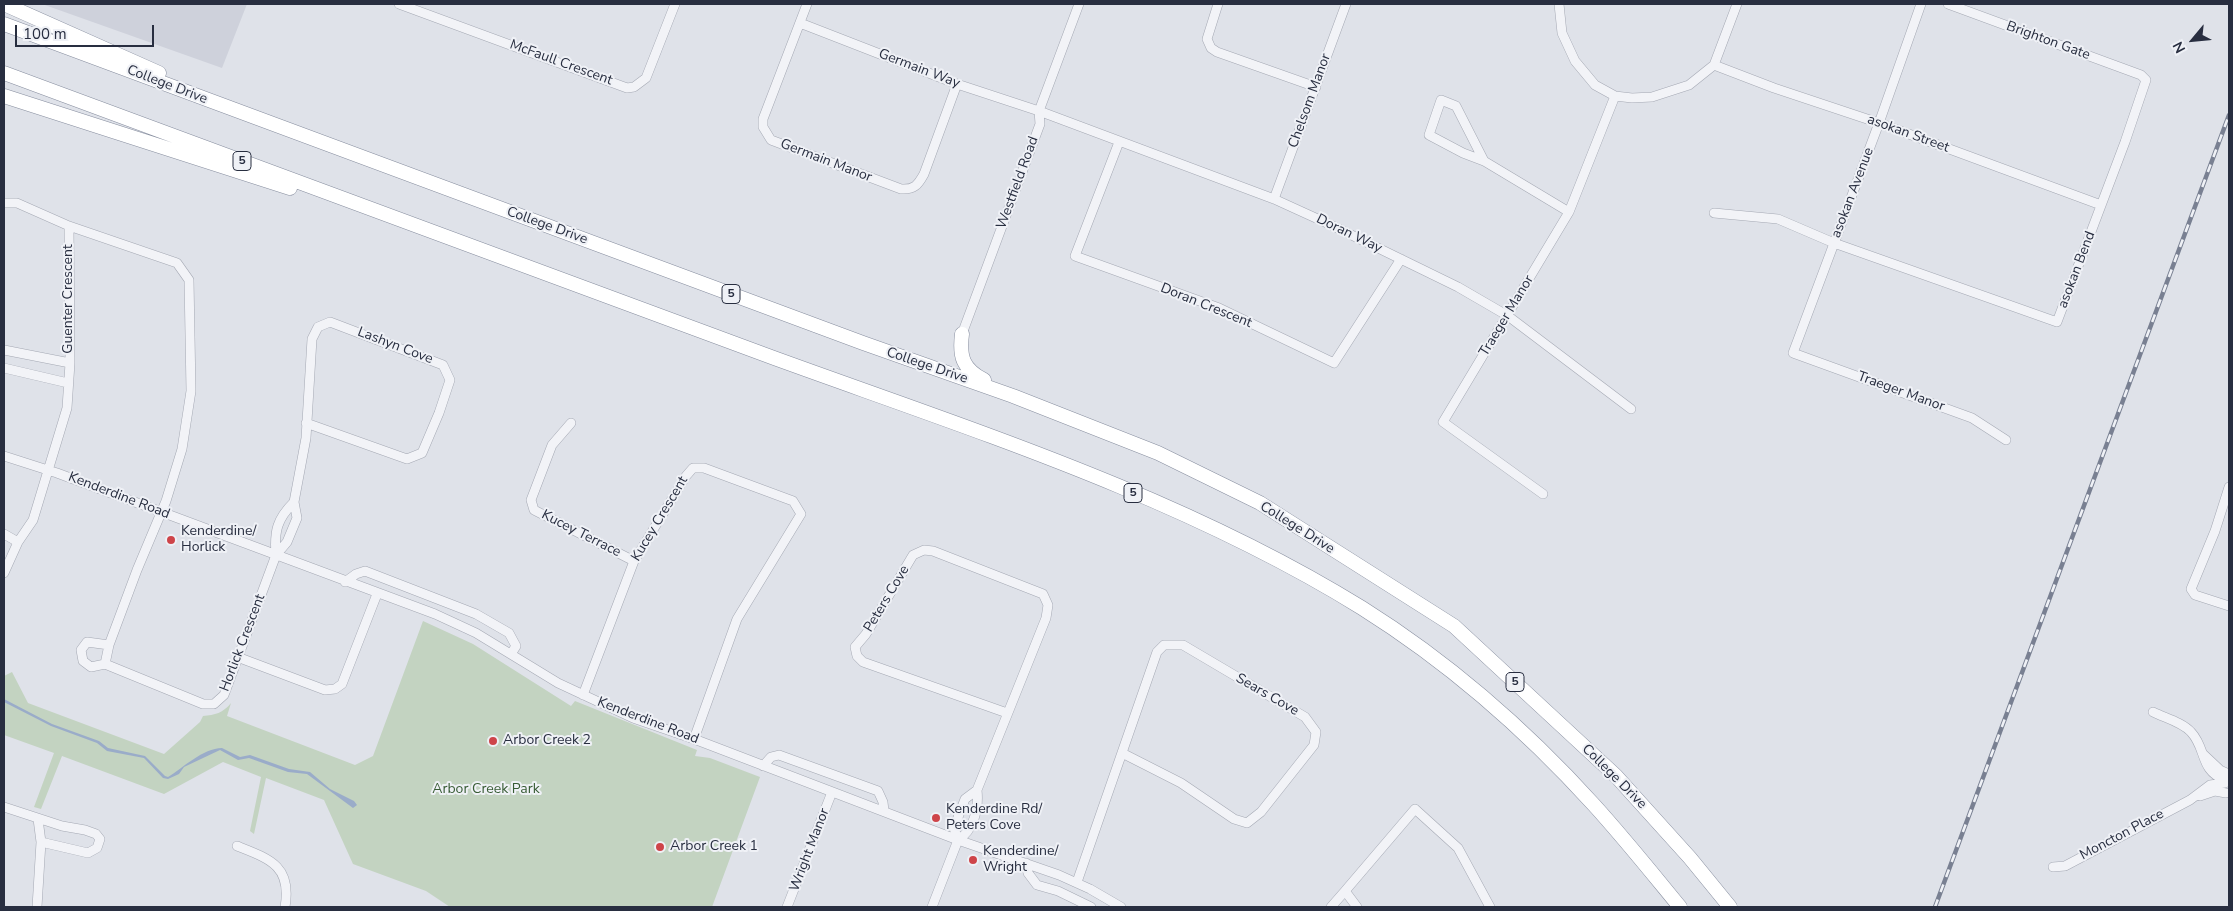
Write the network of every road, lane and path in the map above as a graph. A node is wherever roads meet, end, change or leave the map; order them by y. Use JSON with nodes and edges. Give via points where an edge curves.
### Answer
{"nodes":[{"id":1,"x":4,"y":4,"type":"edge"},
{"id":2,"x":399,"y":4,"type":"edge"},
{"id":3,"x":675,"y":4,"type":"edge"},
{"id":4,"x":807,"y":4,"type":"edge"},
{"id":5,"x":1079,"y":4,"type":"edge"},
{"id":6,"x":1218,"y":4,"type":"edge"},
{"id":7,"x":1346,"y":4,"type":"edge"},
{"id":8,"x":1558,"y":4,"type":"edge"},
{"id":9,"x":1737,"y":4,"type":"edge"},
{"id":10,"x":1921,"y":4,"type":"edge"},
{"id":11,"x":1948,"y":4,"type":"edge"},
{"id":12,"x":800,"y":23,"type":"junction"},
{"id":13,"x":4,"y":24,"type":"edge"},
{"id":14,"x":1714,"y":65,"type":"junction"},
{"id":15,"x":4,"y":73,"type":"edge"},
{"id":16,"x":2146,"y":80,"type":"joint"},
{"id":17,"x":957,"y":84,"type":"junction"},
{"id":18,"x":1316,"y":87,"type":"junction"},
{"id":19,"x":4,"y":96,"type":"edge"},
{"id":20,"x":1614,"y":96,"type":"junction"},
{"id":21,"x":1039,"y":112,"type":"junction"},
{"id":22,"x":1879,"y":123,"type":"junction"},
{"id":23,"x":292,"y":132,"type":"junction"},
{"id":24,"x":1119,"y":142,"type":"junction"},
{"id":25,"x":1484,"y":161,"type":"junction"},
{"id":26,"x":1274,"y":199,"type":"junction"},
{"id":27,"x":4,"y":203,"type":"edge"},
{"id":28,"x":2101,"y":205,"type":"junction"},
{"id":29,"x":1569,"y":212,"type":"junction"},
{"id":30,"x":1714,"y":213,"type":"dead end"},
{"id":31,"x":69,"y":226,"type":"junction"},
{"id":32,"x":1834,"y":242,"type":"junction"},
{"id":33,"x":481,"y":249,"type":"junction"},
{"id":34,"x":1401,"y":259,"type":"junction"},
{"id":35,"x":1508,"y":316,"type":"junction"},
{"id":36,"x":962,"y":334,"type":"joint"},
{"id":37,"x":4,"y":350,"type":"edge"},
{"id":38,"x":1793,"y":353,"type":"joint"},
{"id":39,"x":70,"y":363,"type":"junction"},
{"id":40,"x":4,"y":368,"type":"edge"},
{"id":41,"x":68,"y":383,"type":"junction"},
{"id":42,"x":1013,"y":396,"type":"junction"},
{"id":43,"x":1631,"y":409,"type":"dead end"},
{"id":44,"x":306,"y":423,"type":"junction"},
{"id":45,"x":570,"y":423,"type":"dead end"},
{"id":46,"x":2006,"y":440,"type":"dead end"},
{"id":47,"x":4,"y":456,"type":"edge"},
{"id":48,"x":49,"y":470,"type":"junction"},
{"id":49,"x":2229,"y":488,"type":"edge"},
{"id":50,"x":1543,"y":494,"type":"dead end"},
{"id":51,"x":294,"y":502,"type":"junction"},
{"id":52,"x":161,"y":511,"type":"junction"},
{"id":53,"x":4,"y":534,"type":"edge"},
{"id":54,"x":18,"y":542,"type":"junction"},
{"id":55,"x":276,"y":554,"type":"junction"},
{"id":56,"x":634,"y":562,"type":"junction"},
{"id":57,"x":4,"y":573,"type":"edge"},
{"id":58,"x":345,"y":582,"type":"junction"},
{"id":59,"x":376,"y":594,"type":"junction"},
{"id":60,"x":2229,"y":606,"type":"edge"},
{"id":61,"x":109,"y":645,"type":"junction"},
{"id":62,"x":511,"y":654,"type":"junction"},
{"id":63,"x":240,"y":658,"type":"junction"},
{"id":64,"x":104,"y":664,"type":"junction"},
{"id":65,"x":583,"y":695,"type":"junction"},
{"id":66,"x":2153,"y":712,"type":"dead end"},
{"id":67,"x":1007,"y":713,"type":"junction"},
{"id":68,"x":694,"y":739,"type":"junction"},
{"id":69,"x":1122,"y":753,"type":"junction"},
{"id":70,"x":763,"y":766,"type":"junction"},
{"id":71,"x":2227,"y":778,"type":"edge"},
{"id":72,"x":977,"y":790,"type":"junction"},
{"id":73,"x":832,"y":792,"type":"junction"},
{"id":74,"x":2228,"y":796,"type":"edge"},
{"id":75,"x":2190,"y":800,"type":"junction"},
{"id":76,"x":4,"y":807,"type":"edge"},
{"id":77,"x":884,"y":811,"type":"junction"},
{"id":78,"x":38,"y":819,"type":"junction"},
{"id":79,"x":958,"y":840,"type":"junction"},
{"id":80,"x":41,"y":842,"type":"junction"},
{"id":81,"x":237,"y":846,"type":"dead end"},
{"id":82,"x":1026,"y":863,"type":"junction"},
{"id":83,"x":2053,"y":867,"type":"dead end"},
{"id":84,"x":1077,"y":882,"type":"junction"},
{"id":85,"x":1345,"y":891,"type":"junction"},
{"id":86,"x":37,"y":907,"type":"edge"},
{"id":87,"x":285,"y":907,"type":"edge"},
{"id":88,"x":787,"y":907,"type":"edge"},
{"id":89,"x":932,"y":907,"type":"edge"},
{"id":90,"x":1091,"y":907,"type":"edge"},
{"id":91,"x":1122,"y":907,"type":"edge"},
{"id":92,"x":1330,"y":907,"type":"edge"},
{"id":93,"x":1356,"y":907,"type":"edge"},
{"id":94,"x":1490,"y":907,"type":"edge"},
{"id":95,"x":1680,"y":907,"type":"edge"},
{"id":96,"x":1730,"y":907,"type":"edge"}],
"edges":[{"from":1,"to":23,"type":"highway"},
{"from":2,"to":3,"type":"street","name":"McFaull Crescent","via":[[628,88],[646,78]]},
{"from":4,"to":12,"type":"street","name":"Germain Manor"},
{"from":5,"to":21,"type":"street","name":"Westfield Road"},
{"from":6,"to":18,"type":"street","via":[[1208,31],[1211,48]]},
{"from":7,"to":18,"type":"street","name":"Chelsom Manor"},
{"from":8,"to":20,"type":"street","via":[[1562,33],[1575,61],[1595,85]]},
{"from":9,"to":14,"type":"street"},
{"from":10,"to":22,"type":"street","name":"asokan Avenue"},
{"from":11,"to":16,"type":"street","name":"Brighton Gate","via":[[2142,75]]},
{"from":12,"to":17,"type":"street","name":"Germain Way"},
{"from":12,"to":17,"type":"street","name":"Germain Manor","via":[[763,119],[763,127],[771,140],[910,190],[916,187],[924,174]]},
{"from":13,"to":23,"type":"highway","name":"College Drive","number":"5"},
{"from":14,"to":20,"type":"street","via":[[1689,85],[1652,97]]},
{"from":14,"to":22,"type":"street","name":"asokan Street"},
{"from":15,"to":33,"type":"highway","number":"5"},
{"from":16,"to":28,"type":"street","name":"asokan Bend"},
{"from":17,"to":21,"type":"street","name":"Germain Way"},
{"from":18,"to":26,"type":"street","name":"Chelsom Manor"},
{"from":19,"to":33,"type":"highway"},
{"from":20,"to":29,"type":"street","name":"Traeger Manor"},
{"from":21,"to":24,"type":"street","name":"Doran Way"},
{"from":21,"to":36,"type":"street","name":"Westfield Road","via":[[1040,124]]},
{"from":22,"to":28,"type":"street","name":"asokan Street"},
{"from":22,"to":32,"type":"street","name":"asokan Avenue"},
{"from":23,"to":42,"type":"highway","name":"College Drive","number":"5"},
{"from":24,"to":26,"type":"street","name":"Doran Way"},
{"from":24,"to":34,"type":"street","name":"Doran Crescent","via":[[1075,256],[1219,308],[1334,363]]},
{"from":25,"to":25,"type":"street","via":[[1456,106],[1442,100],[1429,135]]},
{"from":25,"to":29,"type":"street"},
{"from":26,"to":34,"type":"street","name":"Doran Way"},
{"from":27,"to":31,"type":"street","via":[[17,203]]},
{"from":28,"to":32,"type":"street","name":"asokan Bend","via":[[2057,322]]},
{"from":29,"to":35,"type":"street","name":"Traeger Manor"},
{"from":30,"to":32,"type":"street","via":[[1778,219]]},
{"from":31,"to":39,"type":"street","name":"Guenter Crescent"},
{"from":31,"to":52,"type":"street","name":"Guenter Crescent","via":[[177,263],[189,280],[191,391],[182,449]]},
{"from":32,"to":38,"type":"street","name":"asokan Avenue"},
{"from":33,"to":95,"type":"highway","number":"5","via":[[1117,486],[1189,516],[1295,570],[1364,610],[1489,702],[1596,807]]},
{"from":34,"to":35,"type":"street","name":"Doran Way"},
{"from":35,"to":43,"type":"street","name":"Doran Way"},
{"from":35,"to":50,"type":"street","name":"Traeger Manor","via":[[1443,422]]},
{"from":36,"to":42,"type":"highway","via":[[961,356],[966,367],[974,375]]},
{"from":37,"to":39,"type":"street"},
{"from":38,"to":46,"type":"street","name":"Traeger Manor","via":[[1972,418]]},
{"from":39,"to":41,"type":"street","name":"Guenter Crescent"},
{"from":40,"to":41,"type":"street"},
{"from":41,"to":48,"type":"street","name":"Guenter Crescent","via":[[67,408]]},
{"from":42,"to":96,"type":"highway","name":"College Drive","number":"5","via":[[1158,453],[1260,503],[1454,626],[1616,776]]},
{"from":44,"to":44,"type":"street","name":"Lashyn Cove","via":[[407,459],[422,453],[450,380],[443,365],[330,322],[318,327],[312,339]]},
{"from":44,"to":51,"type":"street","name":"Lashyn Cove"},
{"from":45,"to":56,"type":"street","name":"Kucey Terrace","via":[[552,444],[531,500],[534,510]]},
{"from":47,"to":48,"type":"street","name":"Kenderdine Road"},
{"from":48,"to":52,"type":"street","name":"Kenderdine Road"},
{"from":48,"to":54,"type":"street","name":"Guenter Crescent","via":[[33,520]]},
{"from":49,"to":60,"type":"street","via":[[2191,589],[2195,595]]},
{"from":51,"to":55,"type":"street","name":"Lashyn Cove","via":[[282,514],[275,538]]},
{"from":51,"to":55,"type":"street","name":"Lashyn Cove","via":[[297,518],[287,542]]},
{"from":52,"to":55,"type":"street","name":"Kenderdine Road"},
{"from":52,"to":61,"type":"street"},
{"from":53,"to":54,"type":"street"},
{"from":54,"to":57,"type":"street","name":"Guenter Crescent"},
{"from":55,"to":58,"type":"street","name":"Kenderdine Road"},
{"from":55,"to":63,"type":"street","name":"Horlick Crescent"},
{"from":56,"to":65,"type":"street","name":"Kucey Crescent"},
{"from":56,"to":68,"type":"street","name":"Kucey Crescent","via":[[693,468],[704,468],[793,501],[801,514],[737,619]]},
{"from":58,"to":59,"type":"street","name":"Kenderdine Road"},
{"from":58,"to":62,"type":"street","via":[[366,571],[476,614],[509,633],[516,646]]},
{"from":59,"to":62,"type":"street","name":"Kenderdine Road","via":[[476,632]]},
{"from":59,"to":63,"type":"street","via":[[342,684],[335,690],[325,690]]},
{"from":61,"to":64,"type":"street"},
{"from":61,"to":64,"type":"street","name":"Horlick Crescent","via":[[87,642],[81,650],[83,661],[91,666]]},
{"from":62,"to":65,"type":"street","name":"Kenderdine Road","via":[[558,684]]},
{"from":63,"to":64,"type":"street","name":"Horlick Crescent","via":[[224,695],[214,704],[203,704]]},
{"from":65,"to":68,"type":"street","name":"Kenderdine Road","via":[[632,718]]},
{"from":66,"to":71,"type":"street","via":[[2192,732],[2209,770],[2215,776]]},
{"from":67,"to":67,"type":"street","name":"Peters Cove","via":[[1046,618],[1048,605],[1043,594],[933,551],[924,550],[913,556],[855,647],[857,656],[863,662]]},
{"from":67,"to":72,"type":"street","name":"Peters Cove"},
{"from":68,"to":70,"type":"street","name":"Kenderdine Road"},
{"from":69,"to":69,"type":"street","name":"Sears Cove","via":[[1157,652],[1164,645],[1183,645],[1305,717],[1316,732],[1314,745],[1261,812],[1247,823],[1234,819],[1181,783]]},
{"from":69,"to":84,"type":"street","name":"Sears Cove"},
{"from":70,"to":73,"type":"street","name":"Kenderdine Road"},
{"from":70,"to":77,"type":"street","via":[[771,757],[779,755],[878,791]]},
{"from":71,"to":74,"type":"street"},
{"from":71,"to":75,"type":"street","name":"Moncton Place","via":[[2210,785]]},
{"from":72,"to":79,"type":"street","name":"Peters Cove","via":[[978,804],[968,834]]},
{"from":72,"to":79,"type":"street","name":"Peters Cove","via":[[965,799],[954,828]]},
{"from":73,"to":77,"type":"street","name":"Kenderdine Road"},
{"from":73,"to":88,"type":"street","name":"Wright Manor"},
{"from":74,"to":75,"type":"street","name":"Moncton Place","via":[[2215,791]]},
{"from":75,"to":83,"type":"street","name":"Moncton Place","via":[[2065,866]]},
{"from":76,"to":78,"type":"street"},
{"from":77,"to":79,"type":"street","name":"Kenderdine Road"},
{"from":78,"to":80,"type":"street"},
{"from":78,"to":80,"type":"street","via":[[86,830],[100,839],[97,848],[88,853]]},
{"from":79,"to":82,"type":"street","name":"Kenderdine Road"},
{"from":79,"to":89,"type":"street"},
{"from":80,"to":86,"type":"street"},
{"from":81,"to":87,"type":"street","via":[[275,863],[285,879],[288,893]]},
{"from":82,"to":84,"type":"street","name":"Kenderdine Road"},
{"from":82,"to":90,"type":"street","via":[[1028,873],[1037,885]]},
{"from":84,"to":91,"type":"street","name":"Kenderdine Road"},
{"from":85,"to":92,"type":"street"},
{"from":85,"to":93,"type":"street"},
{"from":85,"to":94,"type":"street","via":[[1415,809],[1458,848]]}]}
